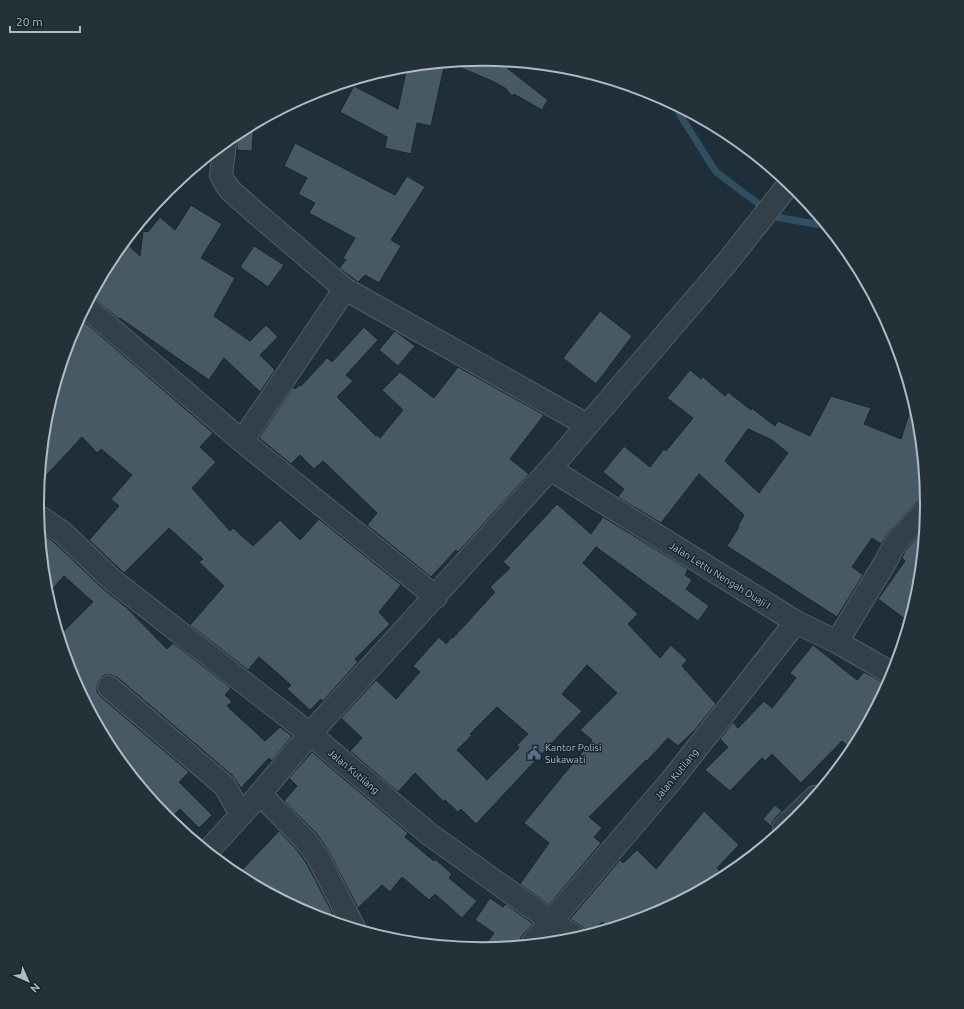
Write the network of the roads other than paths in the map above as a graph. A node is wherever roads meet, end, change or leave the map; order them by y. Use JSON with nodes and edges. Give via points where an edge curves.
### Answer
{"nodes":[{"id":1,"x":224,"y":151,"type":"edge"},
{"id":2,"x":785,"y":189,"type":"edge"},
{"id":3,"x":346,"y":289,"type":"junction"},
{"id":4,"x":90,"y":310,"type":"edge"},
{"id":5,"x":587,"y":425,"type":"junction"},
{"id":6,"x":242,"y":441,"type":"junction"},
{"id":7,"x":550,"y":469,"type":"junction"},
{"id":8,"x":920,"y":517,"type":"edge"},
{"id":9,"x":45,"y":520,"type":"edge"},
{"id":10,"x":436,"y":597,"type":"junction"},
{"id":11,"x":796,"y":622,"type":"junction"},
{"id":12,"x":837,"y":642,"type":"junction"},
{"id":13,"x":887,"y":671,"type":"edge"},
{"id":14,"x":109,"y":687,"type":"dead end"},
{"id":15,"x":310,"y":734,"type":"junction"},
{"id":16,"x":260,"y":794,"type":"junction"},
{"id":17,"x":241,"y":815,"type":"junction"},
{"id":18,"x":210,"y":848,"type":"edge"},
{"id":19,"x":351,"y":922,"type":"edge"},
{"id":20,"x":552,"y":922,"type":"junction"},
{"id":21,"x":570,"y":933,"type":"edge"},
{"id":22,"x":537,"y":939,"type":"edge"}],
"edges":[{"from":1,"to":3,"type":"street","via":[[221,175],[231,191]]},
{"from":2,"to":5,"type":"street","via":[[724,266]]},
{"from":3,"to":5,"type":"street"},
{"from":3,"to":6,"type":"street"},
{"from":4,"to":6,"type":"street"},
{"from":5,"to":7,"type":"street"},
{"from":6,"to":10,"type":"street"},
{"from":7,"to":10,"type":"street"},
{"from":7,"to":11,"type":"street","name":"Jalan Lettu Nengah Duaji I"},
{"from":8,"to":12,"type":"street","via":[[895,544]]},
{"from":9,"to":15,"type":"street","name":"Jalan Kutilang","via":[[62,532],[111,579]]},
{"from":10,"to":15,"type":"street"},
{"from":11,"to":12,"type":"street","name":"Jalan Lettu Nengah Duaji I"},
{"from":11,"to":20,"type":"street","name":"Jalan Kutilang","via":[[675,776]]},
{"from":12,"to":13,"type":"street","name":"Jalan Lettu Nengah Duaji I"},
{"from":14,"to":17,"type":"street","via":[[225,786]]},
{"from":15,"to":16,"type":"street"},
{"from":15,"to":20,"type":"street","name":"Jalan Kutilang","via":[[429,834]]},
{"from":16,"to":17,"type":"street"},
{"from":16,"to":19,"type":"street","via":[[307,842]]},
{"from":17,"to":18,"type":"street"},
{"from":20,"to":21,"type":"street","name":"Jalan Kutilang"},
{"from":20,"to":22,"type":"street"}]}
